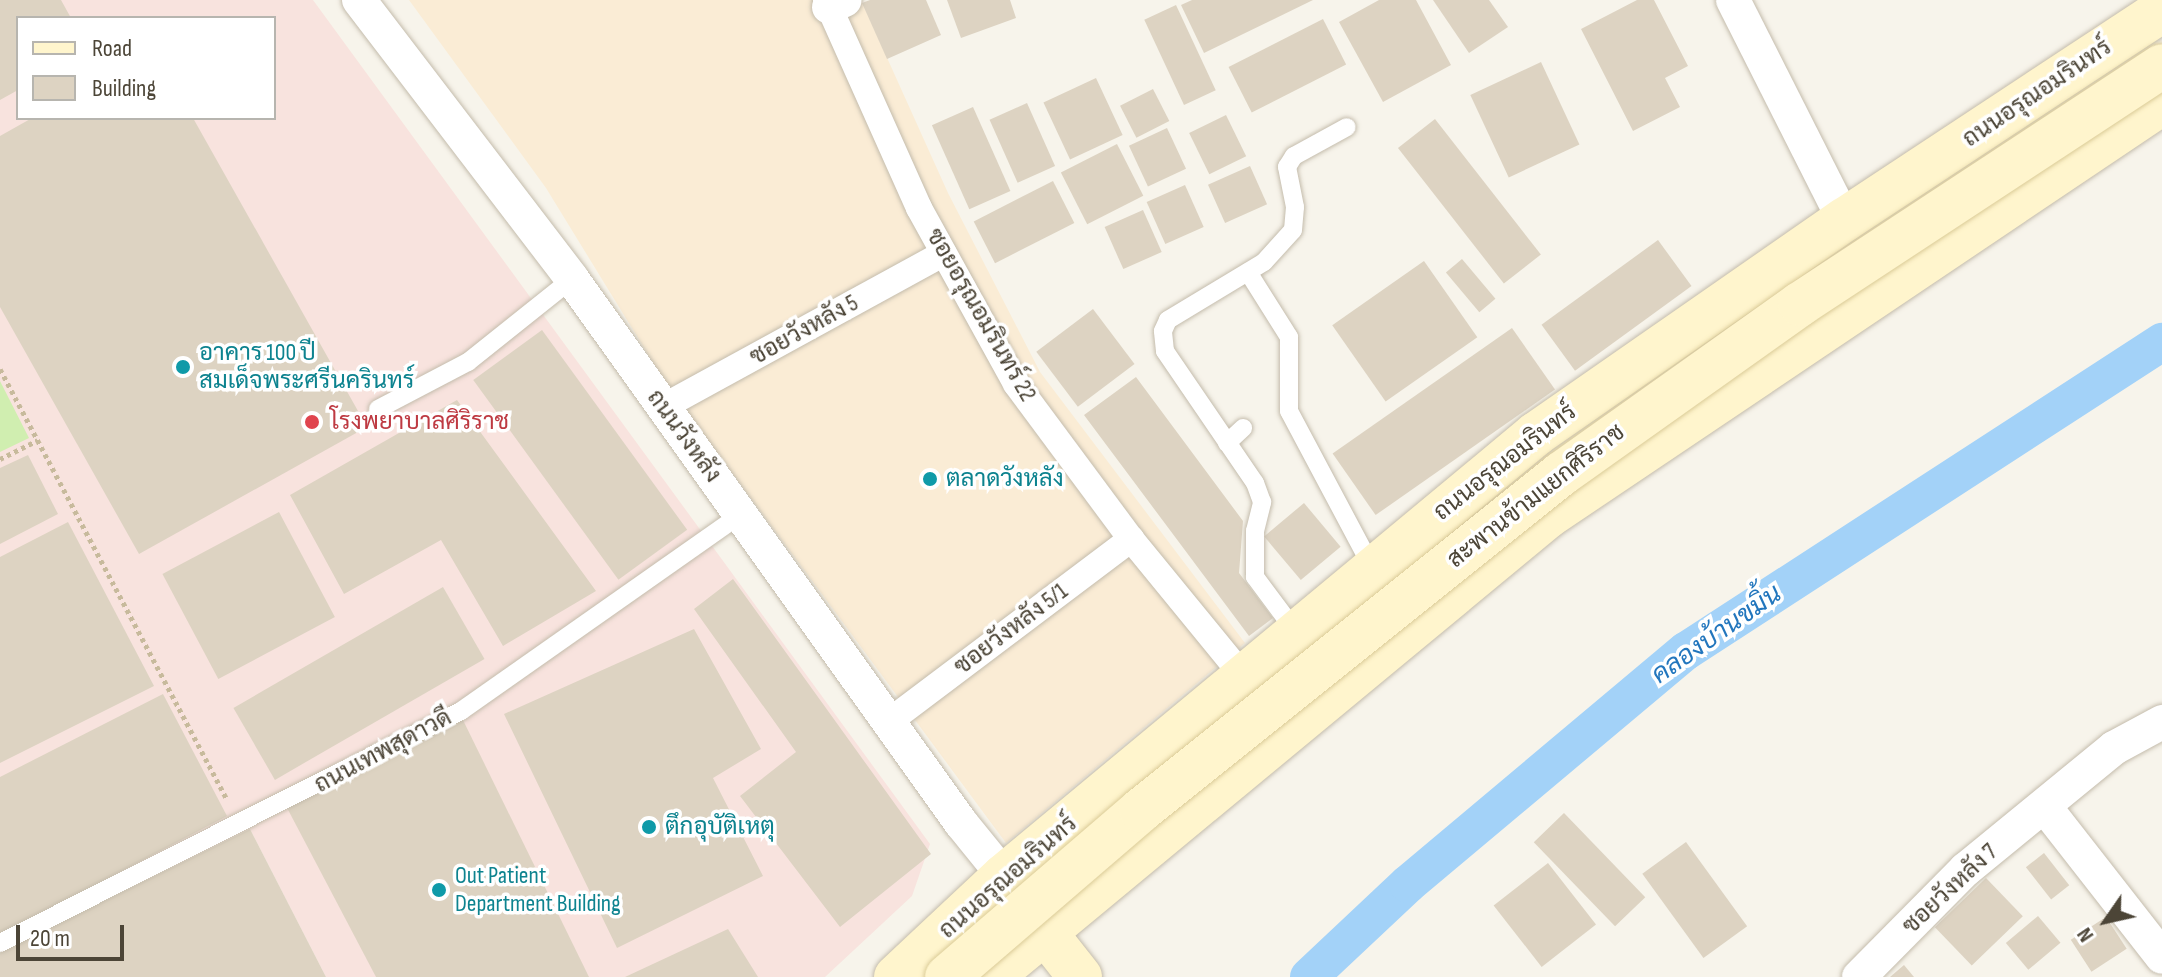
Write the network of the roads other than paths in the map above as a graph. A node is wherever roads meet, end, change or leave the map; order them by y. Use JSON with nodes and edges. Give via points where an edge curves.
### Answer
{"nodes":[{"id":1,"x":359,"y":0,"type":"edge"},
{"id":2,"x":1733,"y":0,"type":"edge"},
{"id":3,"x":834,"y":2,"type":"edge"},
{"id":4,"x":2162,"y":10,"type":"edge"},
{"id":5,"x":2162,"y":66,"type":"edge"},
{"id":6,"x":2162,"y":103,"type":"edge"},
{"id":7,"x":1347,"y":127,"type":"dead end"},
{"id":8,"x":1844,"y":220,"type":"junction"},
{"id":9,"x":944,"y":253,"type":"junction"},
{"id":10,"x":1248,"y":272,"type":"junction"},
{"id":11,"x":572,"y":279,"type":"junction"},
{"id":12,"x":663,"y":407,"type":"junction"},
{"id":13,"x":378,"y":409,"type":"dead end"},
{"id":14,"x":1243,"y":428,"type":"dead end"},
{"id":15,"x":1227,"y":443,"type":"junction"},
{"id":16,"x":740,"y":515,"type":"junction"},
{"id":17,"x":1131,"y":539,"type":"junction"},
{"id":18,"x":1373,"y":569,"type":"junction"},
{"id":19,"x":1296,"y":632,"type":"junction"},
{"id":20,"x":1244,"y":677,"type":"junction"},
{"id":21,"x":891,"y":720,"type":"junction"},
{"id":22,"x":2162,"y":722,"type":"edge"},
{"id":23,"x":2045,"y":807,"type":"junction"},
{"id":24,"x":1004,"y":876,"type":"junction"},
{"id":25,"x":1042,"y":932,"type":"junction"},
{"id":26,"x":0,"y":943,"type":"edge"},
{"id":27,"x":2162,"y":957,"type":"edge"},
{"id":28,"x":896,"y":977,"type":"edge"},
{"id":29,"x":947,"y":977,"type":"edge"},
{"id":30,"x":991,"y":977,"type":"edge"},
{"id":31,"x":1080,"y":977,"type":"edge"},
{"id":32,"x":1859,"y":977,"type":"edge"}],
"edges":[{"from":1,"to":11,"type":"street","name":"ถนนวังหลัง"},
{"from":2,"to":8,"type":"street"},
{"from":3,"to":9,"type":"street","name":"ซอยอรุณอมรินทร์ 22"},
{"from":4,"to":8,"type":"main road","name":"ถนนอรุณอมรินทร์"},
{"from":5,"to":29,"type":"main road","name":"สะพานข้ามแยกศิริราช","bridge":true,"via":[[1800,304],[1561,474],[1141,810]]},
{"from":6,"to":25,"type":"main road","via":[[1548,516]]},
{"from":7,"to":10,"type":"lane","via":[[1294,156],[1287,167],[1295,207],[1293,230]]},
{"from":8,"to":18,"type":"main road","name":"ถนนอรุณอมรินทร์","via":[[1548,426]]},
{"from":9,"to":12,"type":"street","name":"ซอยวังหลัง 5"},
{"from":9,"to":17,"type":"street","name":"ซอยอรุณอมรินทร์ 22","via":[[1016,384]]},
{"from":10,"to":15,"type":"lane","via":[[1168,320],[1163,331],[1165,351]]},
{"from":10,"to":18,"type":"lane","via":[[1289,337],[1289,411]]},
{"from":11,"to":12,"type":"street","name":"ถนนวังหลัง"},
{"from":11,"to":13,"type":"lane","via":[[468,362]]},
{"from":12,"to":16,"type":"street","name":"ถนนวังหลัง"},
{"from":14,"to":15,"type":"lane"},
{"from":15,"to":19,"type":"lane","via":[[1262,502],[1255,531],[1255,577]]},
{"from":16,"to":21,"type":"street","name":"ถนนวังหลัง"},
{"from":16,"to":26,"type":"lane","name":"ถนนเทพสุดาวดี","via":[[461,711]]},
{"from":17,"to":20,"type":"street","name":"ซอยอรุณอมรินทร์ 22"},
{"from":17,"to":21,"type":"street","name":"ซอยวังหลัง 5/1"},
{"from":18,"to":19,"type":"main road","name":"ถนนอรุณอมรินทร์"},
{"from":19,"to":20,"type":"main road","name":"ถนนอรุณอมรินทร์"},
{"from":20,"to":24,"type":"main road","name":"ถนนอรุณอมรินทร์"},
{"from":21,"to":24,"type":"street","name":"ถนนวังหลัง"},
{"from":22,"to":23,"type":"street","name":"ซอยวังหลัง 7","via":[[2114,748]]},
{"from":23,"to":27,"type":"street"},
{"from":23,"to":32,"type":"street","name":"ซอยวังหลัง 7","via":[[1965,870]]},
{"from":24,"to":25,"type":"main road"},
{"from":24,"to":28,"type":"main road","name":"ถนนอรุณอมรินทร์"},
{"from":25,"to":30,"type":"main road"},
{"from":25,"to":31,"type":"main road"}]}
